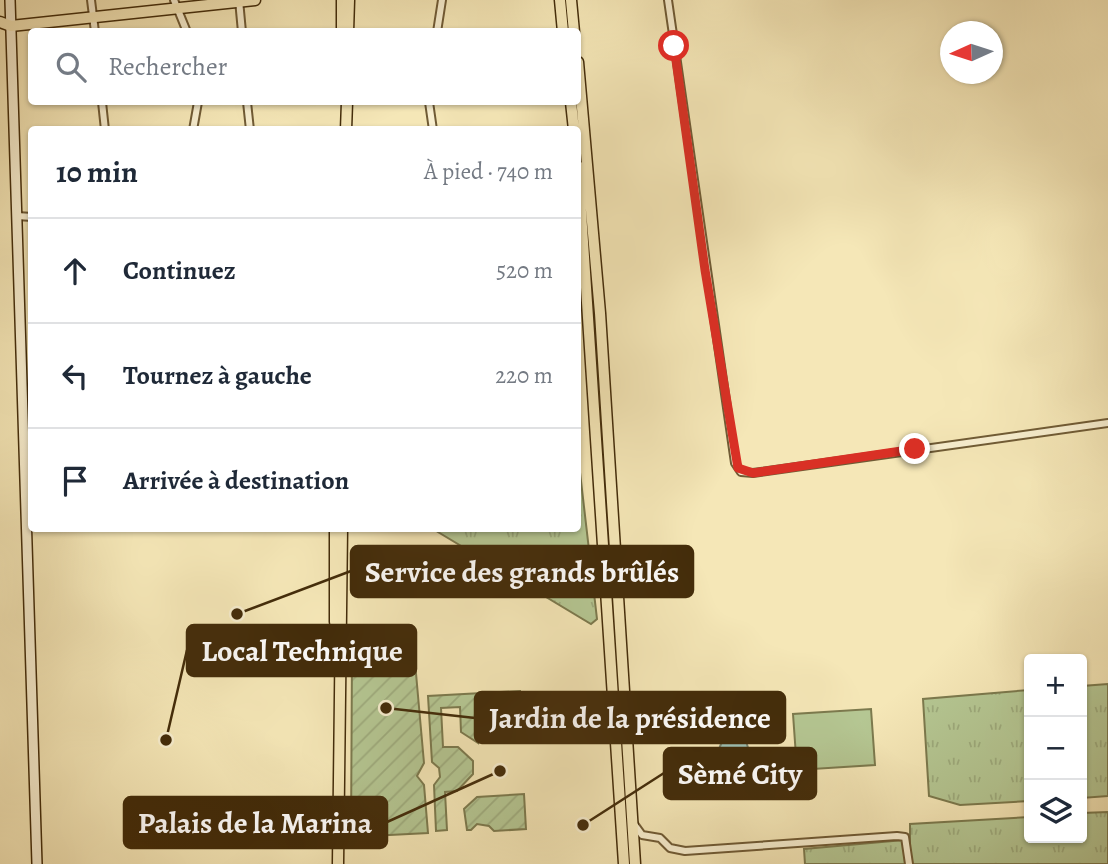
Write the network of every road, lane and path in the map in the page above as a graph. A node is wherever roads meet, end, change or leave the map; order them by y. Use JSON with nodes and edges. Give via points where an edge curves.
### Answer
{"nodes":[{"id":1,"x":10,"y":0,"type":"edge"},
{"id":2,"x":92,"y":0,"type":"edge"},
{"id":3,"x":255,"y":0,"type":"edge"},
{"id":4,"x":342,"y":0,"type":"edge"},
{"id":5,"x":349,"y":0,"type":"edge"},
{"id":6,"x":442,"y":0,"type":"edge"},
{"id":7,"x":560,"y":0,"type":"edge"},
{"id":8,"x":571,"y":0,"type":"edge"},
{"id":9,"x":667,"y":0,"type":"edge"},
{"id":10,"x":239,"y":1,"type":"edge"},
{"id":11,"x":176,"y":4,"type":"edge"},
{"id":12,"x":93,"y":17,"type":"junction"},
{"id":13,"x":0,"y":22,"type":"edge"},
{"id":14,"x":11,"y":26,"type":"junction"},
{"id":15,"x":94,"y":28,"type":"edge"},
{"id":16,"x":185,"y":28,"type":"edge"},
{"id":17,"x":242,"y":28,"type":"edge"},
{"id":18,"x":341,"y":28,"type":"edge"},
{"id":19,"x":348,"y":28,"type":"edge"},
{"id":20,"x":438,"y":28,"type":"edge"},
{"id":21,"x":563,"y":28,"type":"edge"},
{"id":22,"x":574,"y":28,"type":"edge"},
{"id":23,"x":581,"y":97,"type":"edge"},
{"id":24,"x":102,"y":105,"type":"edge"},
{"id":25,"x":197,"y":105,"type":"edge"},
{"id":26,"x":247,"y":105,"type":"edge"},
{"id":27,"x":340,"y":105,"type":"edge"},
{"id":28,"x":347,"y":105,"type":"edge"},
{"id":29,"x":429,"y":105,"type":"edge"},
{"id":30,"x":571,"y":105,"type":"edge"},
{"id":31,"x":105,"y":126,"type":"edge"},
{"id":32,"x":194,"y":126,"type":"edge"},
{"id":33,"x":250,"y":126,"type":"edge"},
{"id":34,"x":340,"y":126,"type":"edge"},
{"id":35,"x":346,"y":126,"type":"edge"},
{"id":36,"x":432,"y":126,"type":"edge"},
{"id":37,"x":574,"y":126,"type":"edge"},
{"id":38,"x":17,"y":216,"type":"junction"},
{"id":39,"x":28,"y":217,"type":"edge"},
{"id":40,"x":581,"y":243,"type":"edge"},
{"id":41,"x":1108,"y":423,"type":"edge"},
{"id":42,"x":339,"y":532,"type":"edge"},
{"id":43,"x":339,"y":532,"type":"edge"},
{"id":44,"x":615,"y":644,"type":"junction"},
{"id":45,"x":617,"y":672,"type":"junction"},
{"id":46,"x":632,"y":818,"type":"junction"},
{"id":47,"x":36,"y":863,"type":"edge"},
{"id":48,"x":332,"y":864,"type":"edge"},
{"id":49,"x":338,"y":864,"type":"edge"},
{"id":50,"x":624,"y":864,"type":"edge"},
{"id":51,"x":635,"y":864,"type":"edge"},
{"id":52,"x":909,"y":864,"type":"edge"}],
"edges":[{"from":1,"to":14,"type":"street"},
{"from":2,"to":12,"type":"street"},
{"from":3,"to":10,"type":"main road"},
{"from":4,"to":18,"type":"main road"},
{"from":5,"to":19,"type":"main road"},
{"from":6,"to":20,"type":"street"},
{"from":7,"to":21,"type":"main road"},
{"from":8,"to":22,"type":"main road"},
{"from":9,"to":41,"type":"street","via":[[735,463],[741,472]]},
{"from":10,"to":11,"type":"main road"},
{"from":10,"to":17,"type":"street"},
{"from":11,"to":12,"type":"main road"},
{"from":11,"to":16,"type":"street"},
{"from":12,"to":14,"type":"main road"},
{"from":12,"to":15,"type":"street"},
{"from":13,"to":14,"type":"main road"},
{"from":14,"to":38,"type":"street"},
{"from":23,"to":44,"type":"main road","via":[[600,320]]},
{"from":24,"to":31,"type":"street"},
{"from":25,"to":32,"type":"street"},
{"from":26,"to":33,"type":"street"},
{"from":27,"to":34,"type":"main road"},
{"from":28,"to":35,"type":"main road"},
{"from":29,"to":36,"type":"street"},
{"from":30,"to":37,"type":"main road"},
{"from":38,"to":39,"type":"street"},
{"from":38,"to":47,"type":"street"},
{"from":40,"to":44,"type":"main road"},
{"from":42,"to":48,"type":"main road"},
{"from":43,"to":49,"type":"main road"},
{"from":44,"to":45,"type":"main road"},
{"from":45,"to":46,"type":"main road"},
{"from":45,"to":50,"type":"main road"},
{"from":46,"to":51,"type":"main road"},
{"from":46,"to":52,"type":"street","via":[[642,835],[660,838],[677,850],[858,836],[905,837]]}]}
